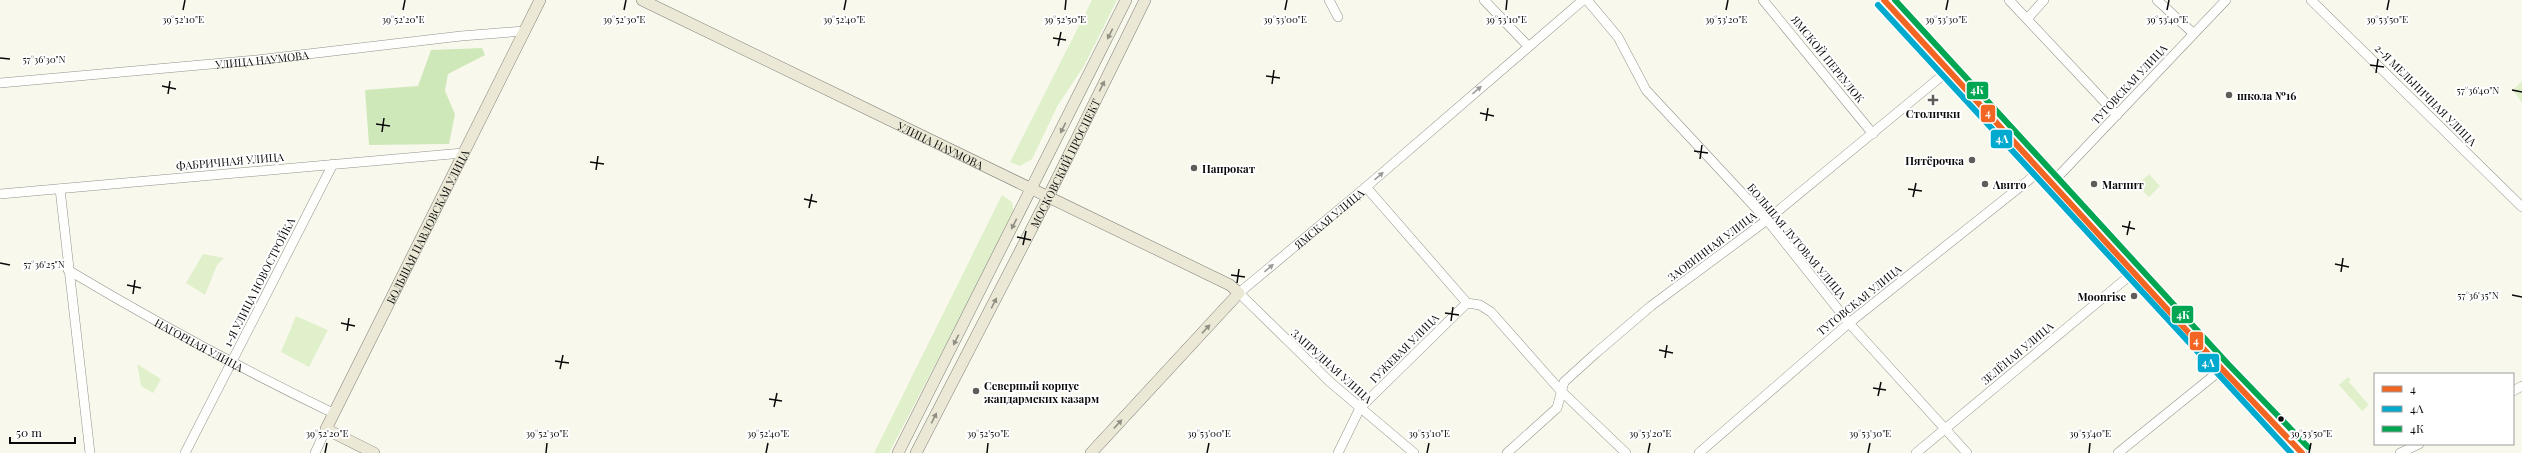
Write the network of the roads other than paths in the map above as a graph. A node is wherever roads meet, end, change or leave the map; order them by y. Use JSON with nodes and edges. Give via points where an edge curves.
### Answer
{"nodes":[{"id":1,"x":540,"y":0,"type":"edge"},
{"id":2,"x":642,"y":0,"type":"edge"},
{"id":3,"x":1126,"y":0,"type":"edge"},
{"id":4,"x":1145,"y":0,"type":"edge"},
{"id":5,"x":1330,"y":0,"type":"edge"},
{"id":6,"x":1484,"y":0,"type":"edge"},
{"id":7,"x":1583,"y":0,"type":"edge"},
{"id":8,"x":1588,"y":0,"type":"edge"},
{"id":9,"x":1763,"y":0,"type":"edge"},
{"id":10,"x":1884,"y":0,"type":"edge"},
{"id":11,"x":2009,"y":0,"type":"edge"},
{"id":12,"x":2044,"y":0,"type":"edge"},
{"id":13,"x":2157,"y":0,"type":"edge"},
{"id":14,"x":2226,"y":0,"type":"edge"},
{"id":15,"x":2311,"y":0,"type":"edge"},
{"id":16,"x":1338,"y":17,"type":"dead end"},
{"id":17,"x":2027,"y":19,"type":"junction"},
{"id":18,"x":524,"y":31,"type":"junction"},
{"id":19,"x":2193,"y":33,"type":"junction"},
{"id":20,"x":1528,"y":46,"type":"junction"},
{"id":21,"x":1949,"y":70,"type":"junction"},
{"id":22,"x":0,"y":83,"type":"edge"},
{"id":23,"x":2117,"y":115,"type":"junction"},
{"id":24,"x":1873,"y":134,"type":"junction"},
{"id":25,"x":463,"y":153,"type":"junction"},
{"id":26,"x":333,"y":164,"type":"junction"},
{"id":27,"x":2040,"y":171,"type":"junction"},
{"id":28,"x":2051,"y":184,"type":"junction"},
{"id":29,"x":1366,"y":187,"type":"junction"},
{"id":30,"x":60,"y":189,"type":"junction"},
{"id":31,"x":1032,"y":189,"type":"junction"},
{"id":32,"x":0,"y":194,"type":"edge"},
{"id":33,"x":1048,"y":197,"type":"junction"},
{"id":34,"x":2522,"y":207,"type":"edge"},
{"id":35,"x":1767,"y":220,"type":"junction"},
{"id":36,"x":68,"y":270,"type":"junction"},
{"id":37,"x":2134,"y":272,"type":"junction"},
{"id":38,"x":1239,"y":293,"type":"junction"},
{"id":39,"x":1467,"y":303,"type":"junction"},
{"id":40,"x":1849,"y":323,"type":"junction"},
{"id":41,"x":232,"y":364,"type":"junction"},
{"id":42,"x":2222,"y":369,"type":"junction"},
{"id":43,"x":1560,"y":390,"type":"junction"},
{"id":44,"x":1360,"y":408,"type":"junction"},
{"id":45,"x":333,"y":413,"type":"junction"},
{"id":46,"x":1945,"y":428,"type":"junction"},
{"id":47,"x":326,"y":429,"type":"junction"},
{"id":48,"x":2416,"y":445,"type":"edge"},
{"id":49,"x":90,"y":453,"type":"edge"},
{"id":50,"x":185,"y":453,"type":"edge"},
{"id":51,"x":315,"y":453,"type":"edge"},
{"id":52,"x":374,"y":453,"type":"edge"},
{"id":53,"x":898,"y":453,"type":"edge"},
{"id":54,"x":916,"y":453,"type":"edge"},
{"id":55,"x":1091,"y":453,"type":"edge"},
{"id":56,"x":1338,"y":453,"type":"edge"},
{"id":57,"x":1414,"y":453,"type":"edge"},
{"id":58,"x":1507,"y":453,"type":"edge"},
{"id":59,"x":1626,"y":453,"type":"edge"},
{"id":60,"x":1699,"y":453,"type":"edge"},
{"id":61,"x":1916,"y":453,"type":"edge"},
{"id":62,"x":1967,"y":453,"type":"edge"},
{"id":63,"x":2118,"y":453,"type":"edge"},
{"id":64,"x":2302,"y":453,"type":"edge"},
{"id":65,"x":2400,"y":453,"type":"edge"}],
"edges":[{"from":1,"to":18,"type":"main road","name":"БОЛЬШАЯ ПАВЛОВСКАЯ УЛИЦА"},
{"from":2,"to":31,"type":"main road","name":"УЛИЦА НАУМОВА"},
{"from":3,"to":31,"type":"main road","name":"МОСКОВСКИЙ ПРОСПЕКТ","one_way":true},
{"from":33,"to":4,"type":"main road","name":"МОСКОВСКИЙ ПРОСПЕКТ","one_way":true},
{"from":5,"to":16,"type":"street"},
{"from":6,"to":20,"type":"street"},
{"from":7,"to":20,"type":"street","name":"ЯМСКАЯ УЛИЦА"},
{"from":8,"to":35,"type":"street","name":"БОЛЬШАЯ ЛУГОВАЯ УЛИЦА","via":[[1618,37],[1646,90]]},
{"from":9,"to":24,"type":"street","name":"ЯМСКОЙ ПЕРЕУЛОК"},
{"from":10,"to":21,"type":"street"},
{"from":11,"to":17,"type":"street"},
{"from":12,"to":17,"type":"street"},
{"from":13,"to":19,"type":"street"},
{"from":14,"to":19,"type":"street","name":"ТУГОВСКАЯ УЛИЦА"},
{"from":15,"to":34,"type":"street","name":"2-Я МЕЛЬНИЧНАЯ УЛИЦА"},
{"from":17,"to":23,"type":"street"},
{"from":18,"to":22,"type":"street","name":"УЛИЦА НАУМОВА","via":[[265,59]]},
{"from":18,"to":25,"type":"main road","name":"БОЛЬШАЯ ПАВЛОВСКАЯ УЛИЦА"},
{"from":19,"to":23,"type":"street","name":"ТУГОВСКАЯ УЛИЦА"},
{"from":29,"to":20,"type":"street","name":"ЯМСКАЯ УЛИЦА","one_way":true},
{"from":21,"to":24,"type":"street","name":"ЗАОВИННАЯ УЛИЦА"},
{"from":21,"to":27,"type":"street"},
{"from":23,"to":28,"type":"street","name":"ТУГОВСКАЯ УЛИЦА"},
{"from":24,"to":35,"type":"street","name":"ЗАОВИННАЯ УЛИЦА"},
{"from":25,"to":26,"type":"street","name":"ФАБРИЧНАЯ УЛИЦА"},
{"from":25,"to":45,"type":"main road","name":"БОЛЬШАЯ ПАВЛОВСКАЯ УЛИЦА"},
{"from":26,"to":30,"type":"street","name":"ФАБРИЧНАЯ УЛИЦА"},
{"from":26,"to":41,"type":"street","name":"1-Я УЛИЦА НОВОСТРОЙКА"},
{"from":27,"to":28,"type":"street"},
{"from":27,"to":40,"type":"street","name":"ТУГОВСКАЯ УЛИЦА"},
{"from":28,"to":37,"type":"street"},
{"from":38,"to":29,"type":"street","name":"ЯМСКАЯ УЛИЦА","one_way":true},
{"from":29,"to":39,"type":"street"},
{"from":30,"to":32,"type":"street","name":"ФАБРИЧНАЯ УЛИЦА"},
{"from":30,"to":36,"type":"street"},
{"from":31,"to":33,"type":"main road","name":"УЛИЦА НАУМОВА"},
{"from":31,"to":53,"type":"main road","name":"МОСКОВСКИЙ ПРОСПЕКТ","one_way":true},
{"from":33,"to":38,"type":"main road","name":"УЛИЦА НАУМОВА","via":[[1230,285]]},
{"from":54,"to":33,"type":"main road","name":"МОСКОВСКИЙ ПРОСПЕКТ","one_way":true},
{"from":35,"to":40,"type":"street","name":"БОЛЬШАЯ ЛУГОВАЯ УЛИЦА"},
{"from":35,"to":43,"type":"street","name":"ЗАОВИННАЯ УЛИЦА","via":[[1651,306],[1564,382]]},
{"from":36,"to":41,"type":"street","name":"НАГОРНАЯ УЛИЦА"},
{"from":36,"to":49,"type":"street"},
{"from":37,"to":42,"type":"street"},
{"from":37,"to":46,"type":"street","name":"ЗЕЛЁНАЯ УЛИЦА"},
{"from":38,"to":44,"type":"street","name":"ЗАПРУДНАЯ УЛИЦА"},
{"from":55,"to":38,"type":"main road","name":"ЯМСКАЯ УЛИЦА","one_way":true},
{"from":39,"to":43,"type":"street","via":[[1480,305],[1491,312]]},
{"from":39,"to":44,"type":"street","name":"ГУЖЕВАЯ УЛИЦА"},
{"from":40,"to":46,"type":"street","name":"БОЛЬШАЯ ЛУГОВАЯ УЛИЦА"},
{"from":40,"to":60,"type":"street","name":"ТУГОВСКАЯ УЛИЦА"},
{"from":41,"to":45,"type":"street","name":"НАГОРНАЯ УЛИЦА"},
{"from":41,"to":50,"type":"street","name":"1-Я УЛИЦА НОВОСТРОЙКА"},
{"from":42,"to":63,"type":"street"},
{"from":42,"to":64,"type":"street"},
{"from":43,"to":58,"type":"street","name":"ЗАОВИННАЯ УЛИЦА","via":[[1556,408]]},
{"from":43,"to":59,"type":"street"},
{"from":44,"to":56,"type":"street","name":"ГУЖЕВАЯ УЛИЦА"},
{"from":44,"to":57,"type":"street","name":"ЗАПРУДНАЯ УЛИЦА"},
{"from":45,"to":47,"type":"main road","name":"БОЛЬШАЯ ПАВЛОВСКАЯ УЛИЦА"},
{"from":46,"to":61,"type":"street","name":"ЗЕЛЁНАЯ УЛИЦА"},
{"from":46,"to":62,"type":"street","name":"БОЛЬШАЯ ЛУГОВАЯ УЛИЦА"},
{"from":47,"to":51,"type":"street","name":"БОЛЬШАЯ ПАВЛОВСКАЯ УЛИЦА"},
{"from":47,"to":52,"type":"main road"},
{"from":48,"to":65,"type":"street"}]}
